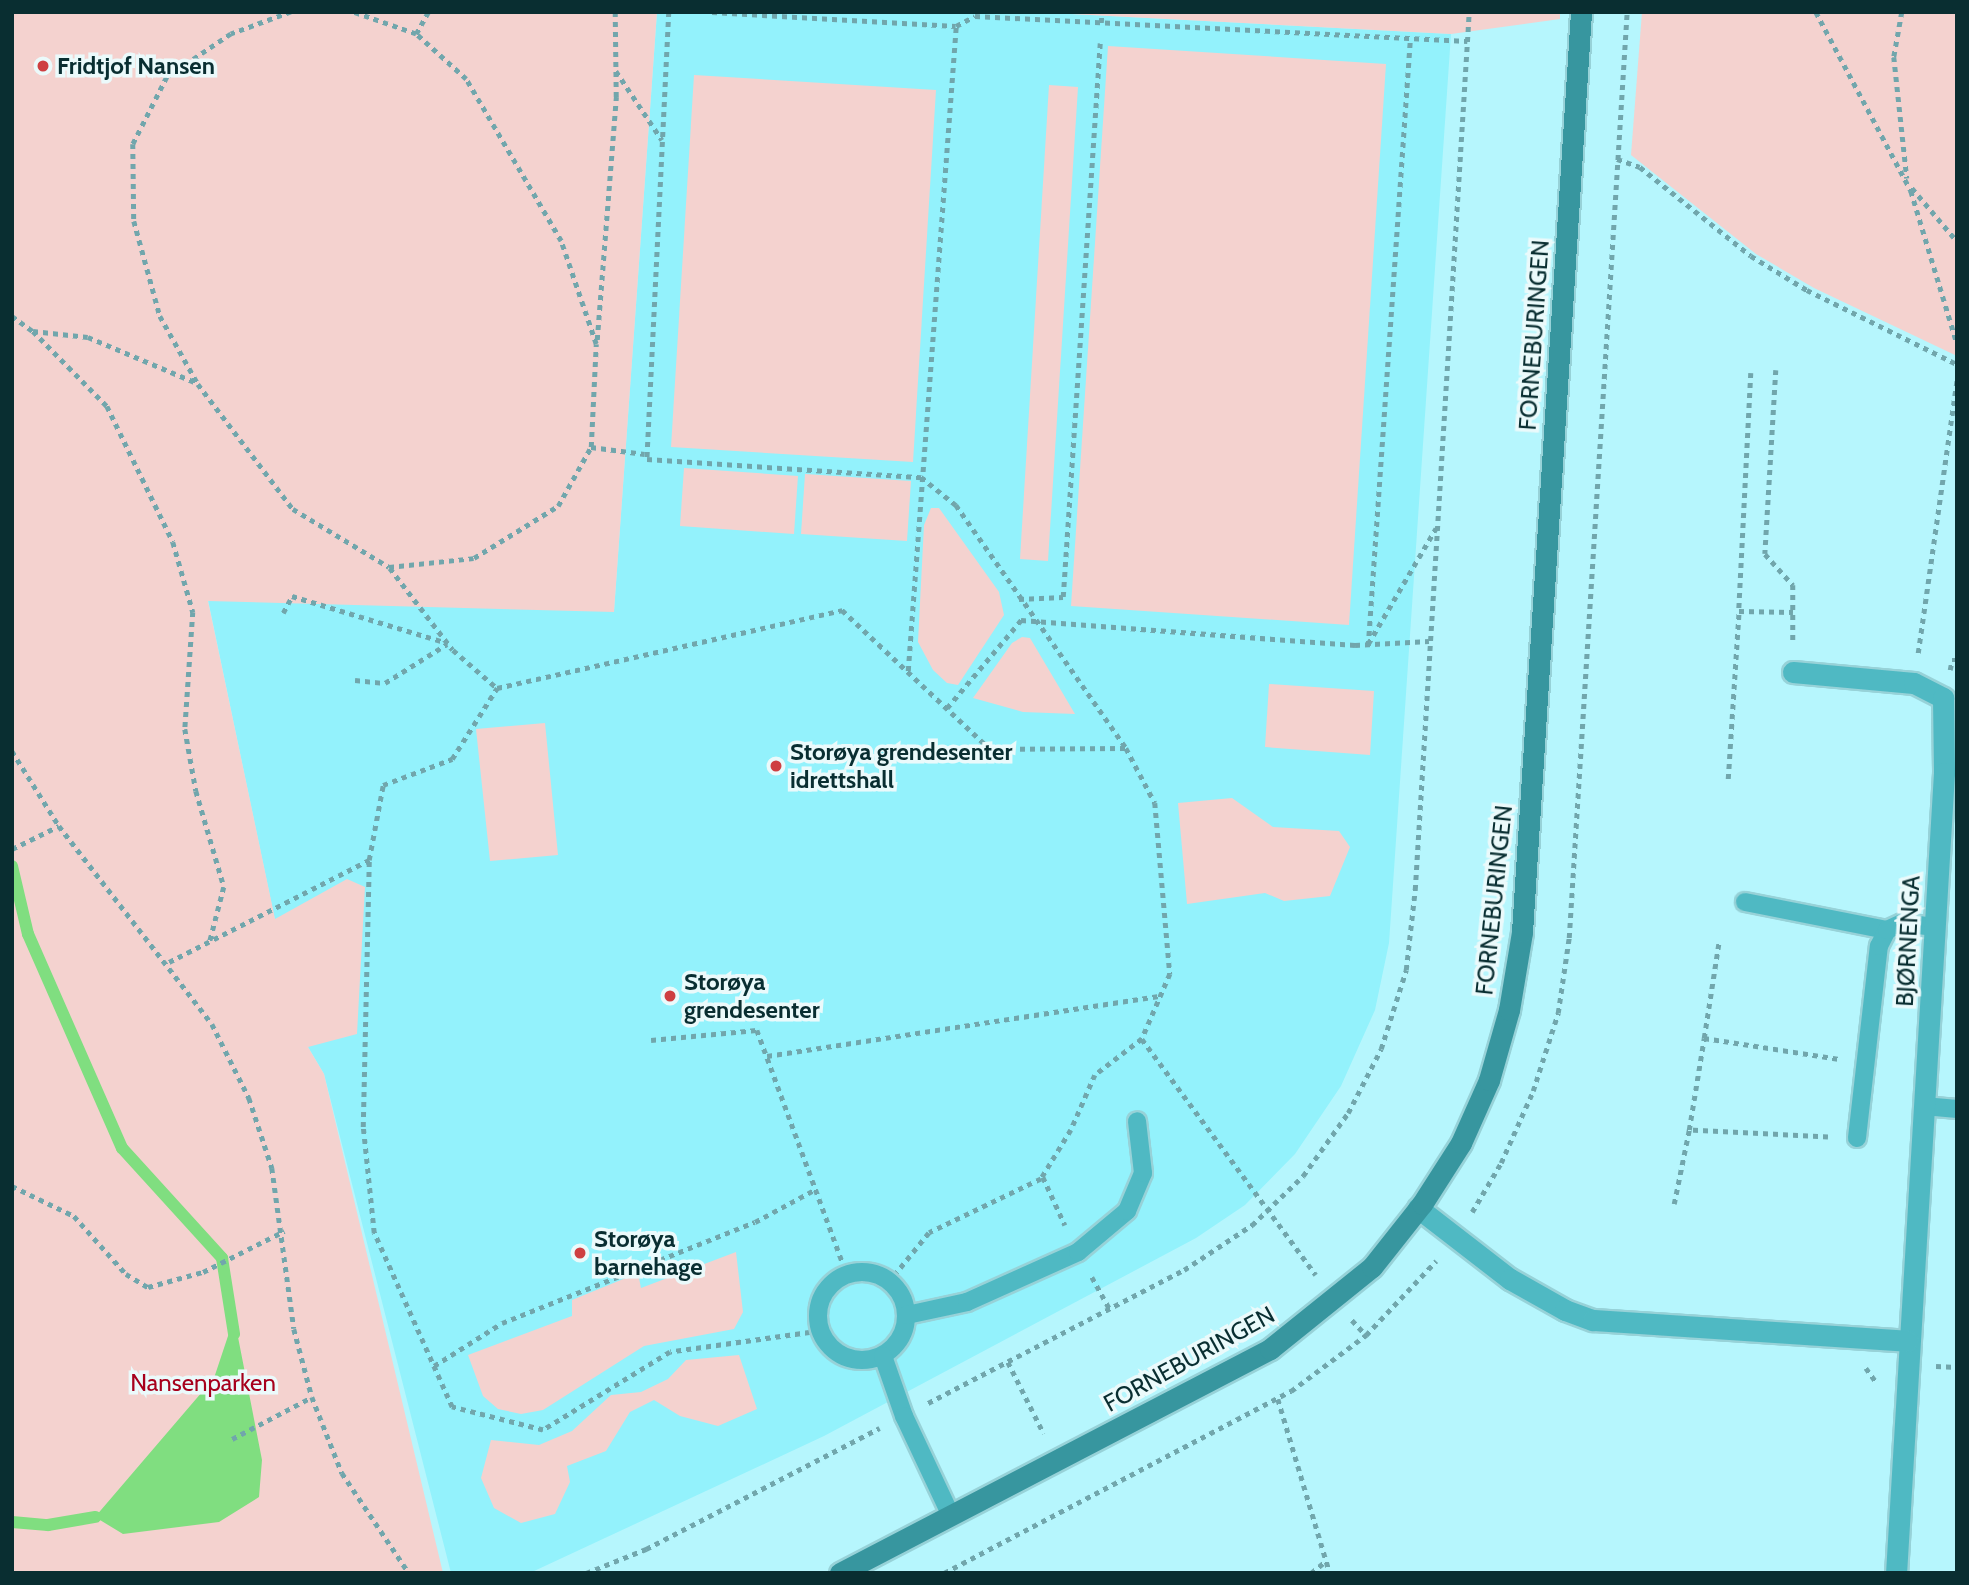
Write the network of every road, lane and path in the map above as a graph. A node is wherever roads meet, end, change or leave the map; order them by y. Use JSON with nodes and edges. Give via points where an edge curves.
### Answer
{"nodes":[{"id":1,"x":291,"y":12,"type":"edge"},
{"id":2,"x":353,"y":12,"type":"edge"},
{"id":3,"x":428,"y":12,"type":"edge"},
{"id":4,"x":615,"y":12,"type":"edge"},
{"id":5,"x":669,"y":12,"type":"edge"},
{"id":6,"x":712,"y":12,"type":"edge"},
{"id":7,"x":1102,"y":12,"type":"edge"},
{"id":8,"x":1469,"y":12,"type":"edge"},
{"id":9,"x":1581,"y":12,"type":"edge"},
{"id":10,"x":1627,"y":12,"type":"edge"},
{"id":11,"x":1816,"y":12,"type":"edge"},
{"id":12,"x":1902,"y":12,"type":"edge"},
{"id":13,"x":1101,"y":23,"type":"junction"},
{"id":14,"x":956,"y":26,"type":"junction"},
{"id":15,"x":416,"y":34,"type":"junction"},
{"id":16,"x":1410,"y":41,"type":"junction"},
{"id":17,"x":1467,"y":41,"type":"junction"},
{"id":18,"x":1100,"y":43,"type":"dead end"},
{"id":19,"x":616,"y":70,"type":"junction"},
{"id":20,"x":662,"y":140,"type":"junction"},
{"id":21,"x":1617,"y":159,"type":"junction"},
{"id":22,"x":1907,"y":183,"type":"junction"},
{"id":23,"x":1957,"y":241,"type":"edge"},
{"id":24,"x":12,"y":316,"type":"edge"},
{"id":25,"x":33,"y":331,"type":"junction"},
{"id":26,"x":1957,"y":343,"type":"edge"},
{"id":27,"x":596,"y":344,"type":"junction"},
{"id":28,"x":1957,"y":364,"type":"edge"},
{"id":29,"x":1776,"y":370,"type":"dead end"},
{"id":30,"x":1751,"y":373,"type":"dead end"},
{"id":31,"x":1957,"y":380,"type":"edge"},
{"id":32,"x":198,"y":384,"type":"junction"},
{"id":33,"x":591,"y":447,"type":"junction"},
{"id":34,"x":645,"y":454,"type":"junction"},
{"id":35,"x":921,"y":477,"type":"junction"},
{"id":36,"x":1437,"y":527,"type":"junction"},
{"id":37,"x":389,"y":567,"type":"junction"},
{"id":38,"x":1019,"y":599,"type":"junction"},
{"id":39,"x":1739,"y":611,"type":"junction"},
{"id":40,"x":1793,"y":612,"type":"junction"},
{"id":41,"x":283,"y":613,"type":"dead end"},
{"id":42,"x":1034,"y":621,"type":"junction"},
{"id":43,"x":1429,"y":642,"type":"junction"},
{"id":44,"x":448,"y":643,"type":"junction"},
{"id":45,"x":1367,"y":646,"type":"junction"},
{"id":46,"x":908,"y":672,"type":"junction"},
{"id":47,"x":1793,"y":672,"type":"joint"},
{"id":48,"x":355,"y":680,"type":"dead end"},
{"id":49,"x":1914,"y":683,"type":"junction"},
{"id":50,"x":498,"y":688,"type":"junction"},
{"id":51,"x":947,"y":708,"type":"junction"},
{"id":52,"x":1126,"y":748,"type":"junction"},
{"id":53,"x":12,"y":751,"type":"edge"},
{"id":54,"x":1728,"y":779,"type":"dead end"},
{"id":55,"x":59,"y":825,"type":"junction"},
{"id":56,"x":12,"y":849,"type":"edge"},
{"id":57,"x":369,"y":860,"type":"junction"},
{"id":58,"x":1745,"y":902,"type":"dead end"},
{"id":59,"x":1935,"y":927,"type":"junction"},
{"id":60,"x":1887,"y":930,"type":"junction"},
{"id":61,"x":210,"y":941,"type":"junction"},
{"id":62,"x":1718,"y":941,"type":"dead end"},
{"id":63,"x":169,"y":962,"type":"junction"},
{"id":64,"x":1161,"y":996,"type":"junction"},
{"id":65,"x":1704,"y":1038,"type":"junction"},
{"id":66,"x":1142,"y":1039,"type":"junction"},
{"id":67,"x":651,"y":1040,"type":"dead end"},
{"id":68,"x":767,"y":1056,"type":"junction"},
{"id":69,"x":1866,"y":1063,"type":"junction"},
{"id":70,"x":1924,"y":1105,"type":"junction"},
{"id":71,"x":1957,"y":1109,"type":"edge"},
{"id":72,"x":1138,"y":1121,"type":"dead end"},
{"id":73,"x":1689,"y":1130,"type":"junction"},
{"id":74,"x":1857,"y":1138,"type":"joint"},
{"id":75,"x":12,"y":1186,"type":"edge"},
{"id":76,"x":816,"y":1189,"type":"junction"},
{"id":77,"x":1674,"y":1204,"type":"dead end"},
{"id":78,"x":1418,"y":1208,"type":"junction"},
{"id":79,"x":1269,"y":1210,"type":"junction"},
{"id":80,"x":284,"y":1231,"type":"junction"},
{"id":81,"x":1454,"y":1239,"type":"junction"},
{"id":82,"x":847,"y":1275,"type":"junction"},
{"id":83,"x":890,"y":1282,"type":"junction"},
{"id":84,"x":907,"y":1315,"type":"junction"},
{"id":85,"x":820,"y":1331,"type":"junction"},
{"id":86,"x":1907,"y":1341,"type":"junction"},
{"id":87,"x":883,"y":1356,"type":"junction"},
{"id":88,"x":1008,"y":1362,"type":"junction"},
{"id":89,"x":1857,"y":1363,"type":"dead end"},
{"id":90,"x":434,"y":1366,"type":"junction"},
{"id":91,"x":1880,"y":1389,"type":"dead end"},
{"id":92,"x":312,"y":1397,"type":"junction"},
{"id":93,"x":1278,"y":1399,"type":"junction"},
{"id":94,"x":904,"y":1416,"type":"junction"},
{"id":95,"x":232,"y":1439,"type":"dead end"},
{"id":96,"x":1049,"y":1444,"type":"dead end"},
{"id":97,"x":951,"y":1516,"type":"junction"},
{"id":98,"x":1326,"y":1560,"type":"junction"},
{"id":99,"x":409,"y":1573,"type":"edge"},
{"id":100,"x":586,"y":1573,"type":"edge"},
{"id":101,"x":840,"y":1573,"type":"edge"},
{"id":102,"x":944,"y":1573,"type":"edge"},
{"id":103,"x":1311,"y":1573,"type":"edge"},
{"id":104,"x":1330,"y":1573,"type":"edge"},
{"id":105,"x":1896,"y":1573,"type":"edge"}],
"edges":[{"from":1,"to":32,"type":"path","via":[[231,34],[167,77],[133,144],[134,221],[160,316]]},
{"from":2,"to":15,"type":"path"},
{"from":3,"to":15,"type":"path"},
{"from":4,"to":19,"type":"path"},
{"from":5,"to":20,"type":"path"},
{"from":6,"to":14,"type":"path"},
{"from":7,"to":13,"type":"path"},
{"from":8,"to":17,"type":"path"},
{"from":9,"to":78,"type":"street","name":"FORNEBURINGEN","via":[[1522,932],[1509,1010],[1489,1080],[1461,1143]]},
{"from":10,"to":21,"type":"path"},
{"from":11,"to":22,"type":"path"},
{"from":12,"to":22,"type":"path","via":[[1894,57]]},
{"from":13,"to":14,"type":"path","via":[[975,16]]},
{"from":13,"to":16,"type":"path"},
{"from":14,"to":35,"type":"path"},
{"from":15,"to":27,"type":"path","via":[[466,79],[561,241]]},
{"from":16,"to":17,"type":"path"},
{"from":16,"to":45,"type":"path"},
{"from":17,"to":36,"type":"path"},
{"from":18,"to":38,"type":"path","via":[[1063,597]]},
{"from":19,"to":20,"type":"path"},
{"from":19,"to":27,"type":"path"},
{"from":20,"to":34,"type":"path"},
{"from":21,"to":28,"type":"path","via":[[1640,167],[1751,257]]},
{"from":21,"to":81,"type":"path","via":[[1570,924],[1558,1013],[1533,1091],[1502,1163]]},
{"from":22,"to":23,"type":"path"},
{"from":22,"to":26,"type":"path"},
{"from":24,"to":25,"type":"path"},
{"from":25,"to":32,"type":"path","via":[[88,337]]},
{"from":25,"to":61,"type":"path","via":[[107,406],[173,542],[190,600],[185,729],[196,791],[224,887]]},
{"from":27,"to":33,"type":"path"},
{"from":29,"to":40,"type":"path","via":[[1765,554],[1793,585]]},
{"from":30,"to":39,"type":"path"},
{"from":31,"to":49,"type":"path"},
{"from":32,"to":37,"type":"path","via":[[293,509]]},
{"from":33,"to":34,"type":"path"},
{"from":33,"to":37,"type":"path","via":[[558,506],[474,558]]},
{"from":34,"to":35,"type":"path","via":[[648,459]]},
{"from":35,"to":38,"type":"path","via":[[957,505]]},
{"from":35,"to":46,"type":"path"},
{"from":36,"to":43,"type":"path"},
{"from":36,"to":45,"type":"path"},
{"from":37,"to":44,"type":"path"},
{"from":38,"to":42,"type":"path"},
{"from":39,"to":40,"type":"path"},
{"from":39,"to":54,"type":"path"},
{"from":40,"to":47,"type":"path"},
{"from":41,"to":44,"type":"path","via":[[292,596]]},
{"from":42,"to":45,"type":"path"},
{"from":42,"to":51,"type":"path","via":[[1021,620]]},
{"from":42,"to":52,"type":"path"},
{"from":43,"to":45,"type":"path"},
{"from":43,"to":79,"type":"path","via":[[1415,890],[1405,970],[1381,1049],[1348,1113],[1303,1176]]},
{"from":44,"to":48,"type":"path","via":[[385,683]]},
{"from":44,"to":50,"type":"path"},
{"from":46,"to":50,"type":"path","via":[[842,610]]},
{"from":46,"to":51,"type":"path"},
{"from":47,"to":49,"type":"street","name":"BJØRNENGA"},
{"from":49,"to":59,"type":"street","name":"BJØRNENGA","via":[[1943,698]]},
{"from":50,"to":57,"type":"path","via":[[452,759],[383,785]]},
{"from":51,"to":52,"type":"path","via":[[990,749]]},
{"from":52,"to":64,"type":"path","via":[[1155,803],[1170,974]]},
{"from":53,"to":55,"type":"path"},
{"from":55,"to":56,"type":"path"},
{"from":55,"to":63,"type":"path"},
{"from":57,"to":61,"type":"path"},
{"from":57,"to":90,"type":"path","via":[[363,1127],[373,1233]]},
{"from":58,"to":60,"type":"lane"},
{"from":59,"to":60,"type":"lane","via":[[1902,923]]},
{"from":59,"to":70,"type":"street","name":"BJØRNENGA"},
{"from":60,"to":69,"type":"lane","via":[[1879,946]]},
{"from":61,"to":63,"type":"path"},
{"from":62,"to":65,"type":"path"},
{"from":63,"to":80,"type":"path","via":[[212,1024],[249,1098],[272,1168]]},
{"from":64,"to":66,"type":"path"},
{"from":64,"to":68,"type":"path"},
{"from":65,"to":69,"type":"path"},
{"from":65,"to":73,"type":"path"},
{"from":66,"to":79,"type":"path"},
{"from":66,"to":83,"type":"path","via":[[1095,1075],[1071,1130],[1041,1179],[929,1233]]},
{"from":67,"to":68,"type":"path","via":[[757,1030]]},
{"from":68,"to":76,"type":"path"},
{"from":69,"to":74,"type":"lane"},
{"from":70,"to":71,"type":"lane"},
{"from":70,"to":86,"type":"street","name":"BJØRNENGA"},
{"from":72,"to":84,"type":"lane","via":[[1143,1172],[1127,1211],[1078,1252],[967,1302]]},
{"from":73,"to":74,"type":"path"},
{"from":73,"to":77,"type":"path"},
{"from":75,"to":80,"type":"path","via":[[74,1216],[125,1274],[148,1287],[203,1272]]},
{"from":76,"to":82,"type":"path"},
{"from":76,"to":90,"type":"path","via":[[755,1222],[502,1323]]},
{"from":78,"to":81,"type":"street"},
{"from":78,"to":97,"type":"street","name":"FORNEBURINGEN","via":[[1372,1266],[1270,1349]]},
{"from":79,"to":88,"type":"path","via":[[1184,1270]]},
{"from":80,"to":92,"type":"path","via":[[294,1329]]},
{"from":81,"to":86,"type":"street","via":[[1540,1297],[1593,1320]]},
{"from":81,"to":93,"type":"path","via":[[1404,1300],[1366,1335]]},
{"from":82,"to":83,"type":"lane","via":[[873,1273]]},
{"from":82,"to":85,"type":"lane","via":[[824,1294],[818,1312]]},
{"from":83,"to":84,"type":"lane","via":[[902,1296]]},
{"from":84,"to":87,"type":"lane","via":[[901,1339]]},
{"from":85,"to":87,"type":"lane","via":[[830,1348],[846,1358],[865,1361]]},
{"from":85,"to":90,"type":"path","via":[[670,1352],[543,1430],[452,1407]]},
{"from":86,"to":105,"type":"street","name":"BJØRNENGA"},
{"from":87,"to":94,"type":"lane"},
{"from":88,"to":94,"type":"path"},
{"from":88,"to":96,"type":"path"},
{"from":89,"to":91,"type":"path"},
{"from":92,"to":95,"type":"path"},
{"from":92,"to":99,"type":"path","via":[[342,1473]]},
{"from":93,"to":98,"type":"path"},
{"from":93,"to":102,"type":"path"},
{"from":94,"to":97,"type":"lane"},
{"from":94,"to":100,"type":"path","via":[[646,1549]]},
{"from":97,"to":101,"type":"street","name":"FORNEBURINGEN"},
{"from":98,"to":103,"type":"path"},
{"from":98,"to":104,"type":"path"}]}
